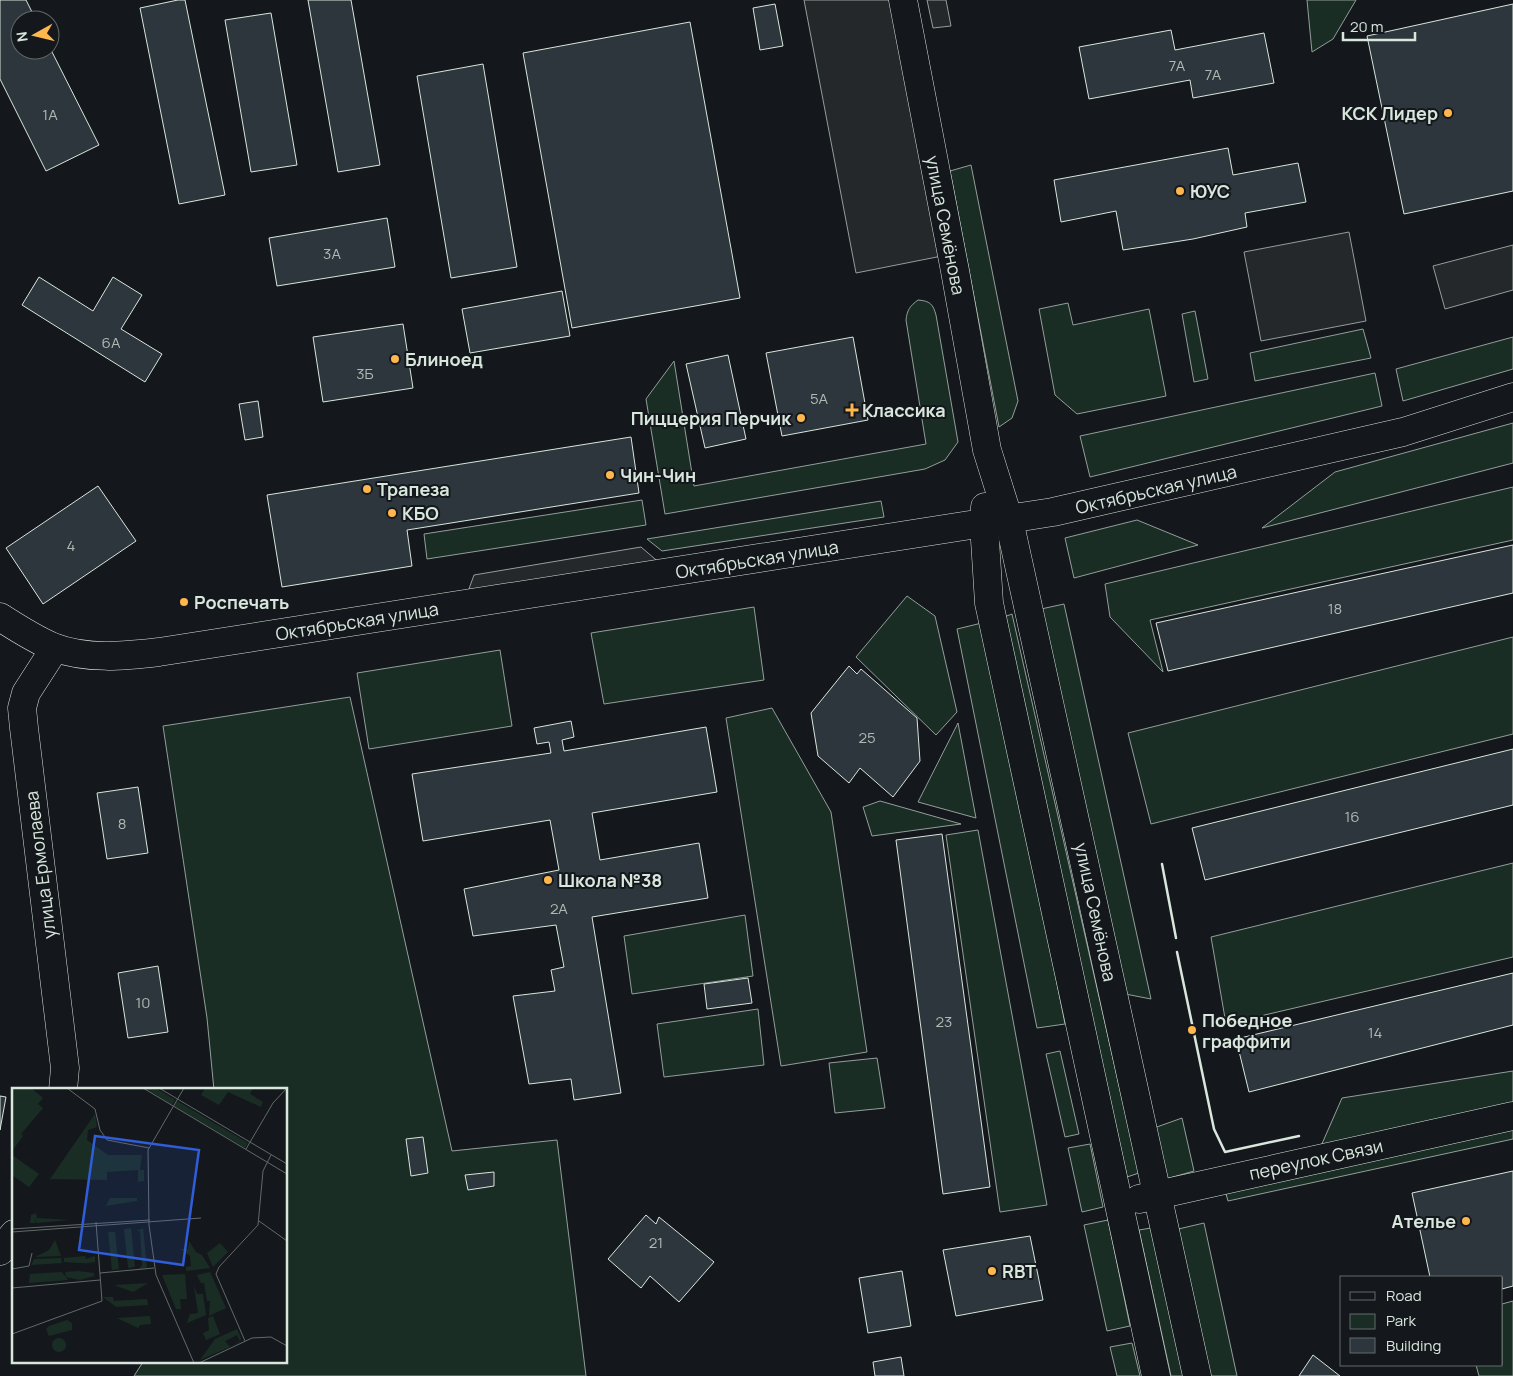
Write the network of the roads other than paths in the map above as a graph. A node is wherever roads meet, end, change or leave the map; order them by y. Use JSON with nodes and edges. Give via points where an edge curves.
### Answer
{"nodes":[{"id":1,"x":902,"y":0,"type":"edge"},
{"id":2,"x":1513,"y":397,"type":"edge"},
{"id":3,"x":997,"y":522,"type":"junction"},
{"id":4,"x":0,"y":617,"type":"edge"},
{"id":5,"x":55,"y":648,"type":"junction"},
{"id":6,"x":63,"y":1088,"type":"edge"},
{"id":7,"x":1513,"y":1116,"type":"edge"},
{"id":8,"x":1157,"y":1194,"type":"junction"},
{"id":9,"x":1120,"y":1204,"type":"junction"},
{"id":10,"x":12,"y":1236,"type":"edge"},
{"id":11,"x":0,"y":1251,"type":"edge"},
{"id":12,"x":1156,"y":1376,"type":"edge"},
{"id":13,"x":1196,"y":1376,"type":"edge"}],
"edges":[{"from":1,"to":3,"type":"street","name":"улица Семёнова","via":[[952,254]]},
{"from":2,"to":3,"type":"street","name":"Октябрьская улица","via":[[1403,432]]},
{"from":3,"to":5,"type":"street","name":"Октябрьская улица","via":[[160,652],[103,656]]},
{"from":3,"to":8,"type":"street","name":"улица Семёнова"},
{"from":3,"to":9,"type":"street","name":"улица Семёнова","via":[[989,603]]},
{"from":4,"to":5,"type":"street","name":"Октябрьская улица"},
{"from":5,"to":6,"type":"street","name":"улица Ермолаева","via":[[26,693],[22,708],[65,1068]]},
{"from":7,"to":8,"type":"street","name":"переулок Связи"},
{"from":8,"to":9,"type":"street","name":"переулок Связи"},
{"from":8,"to":13,"type":"street","name":"улица Семёнова"},
{"from":9,"to":12,"type":"street","name":"улица Семёнова"},
{"from":10,"to":11,"type":"street"}]}
